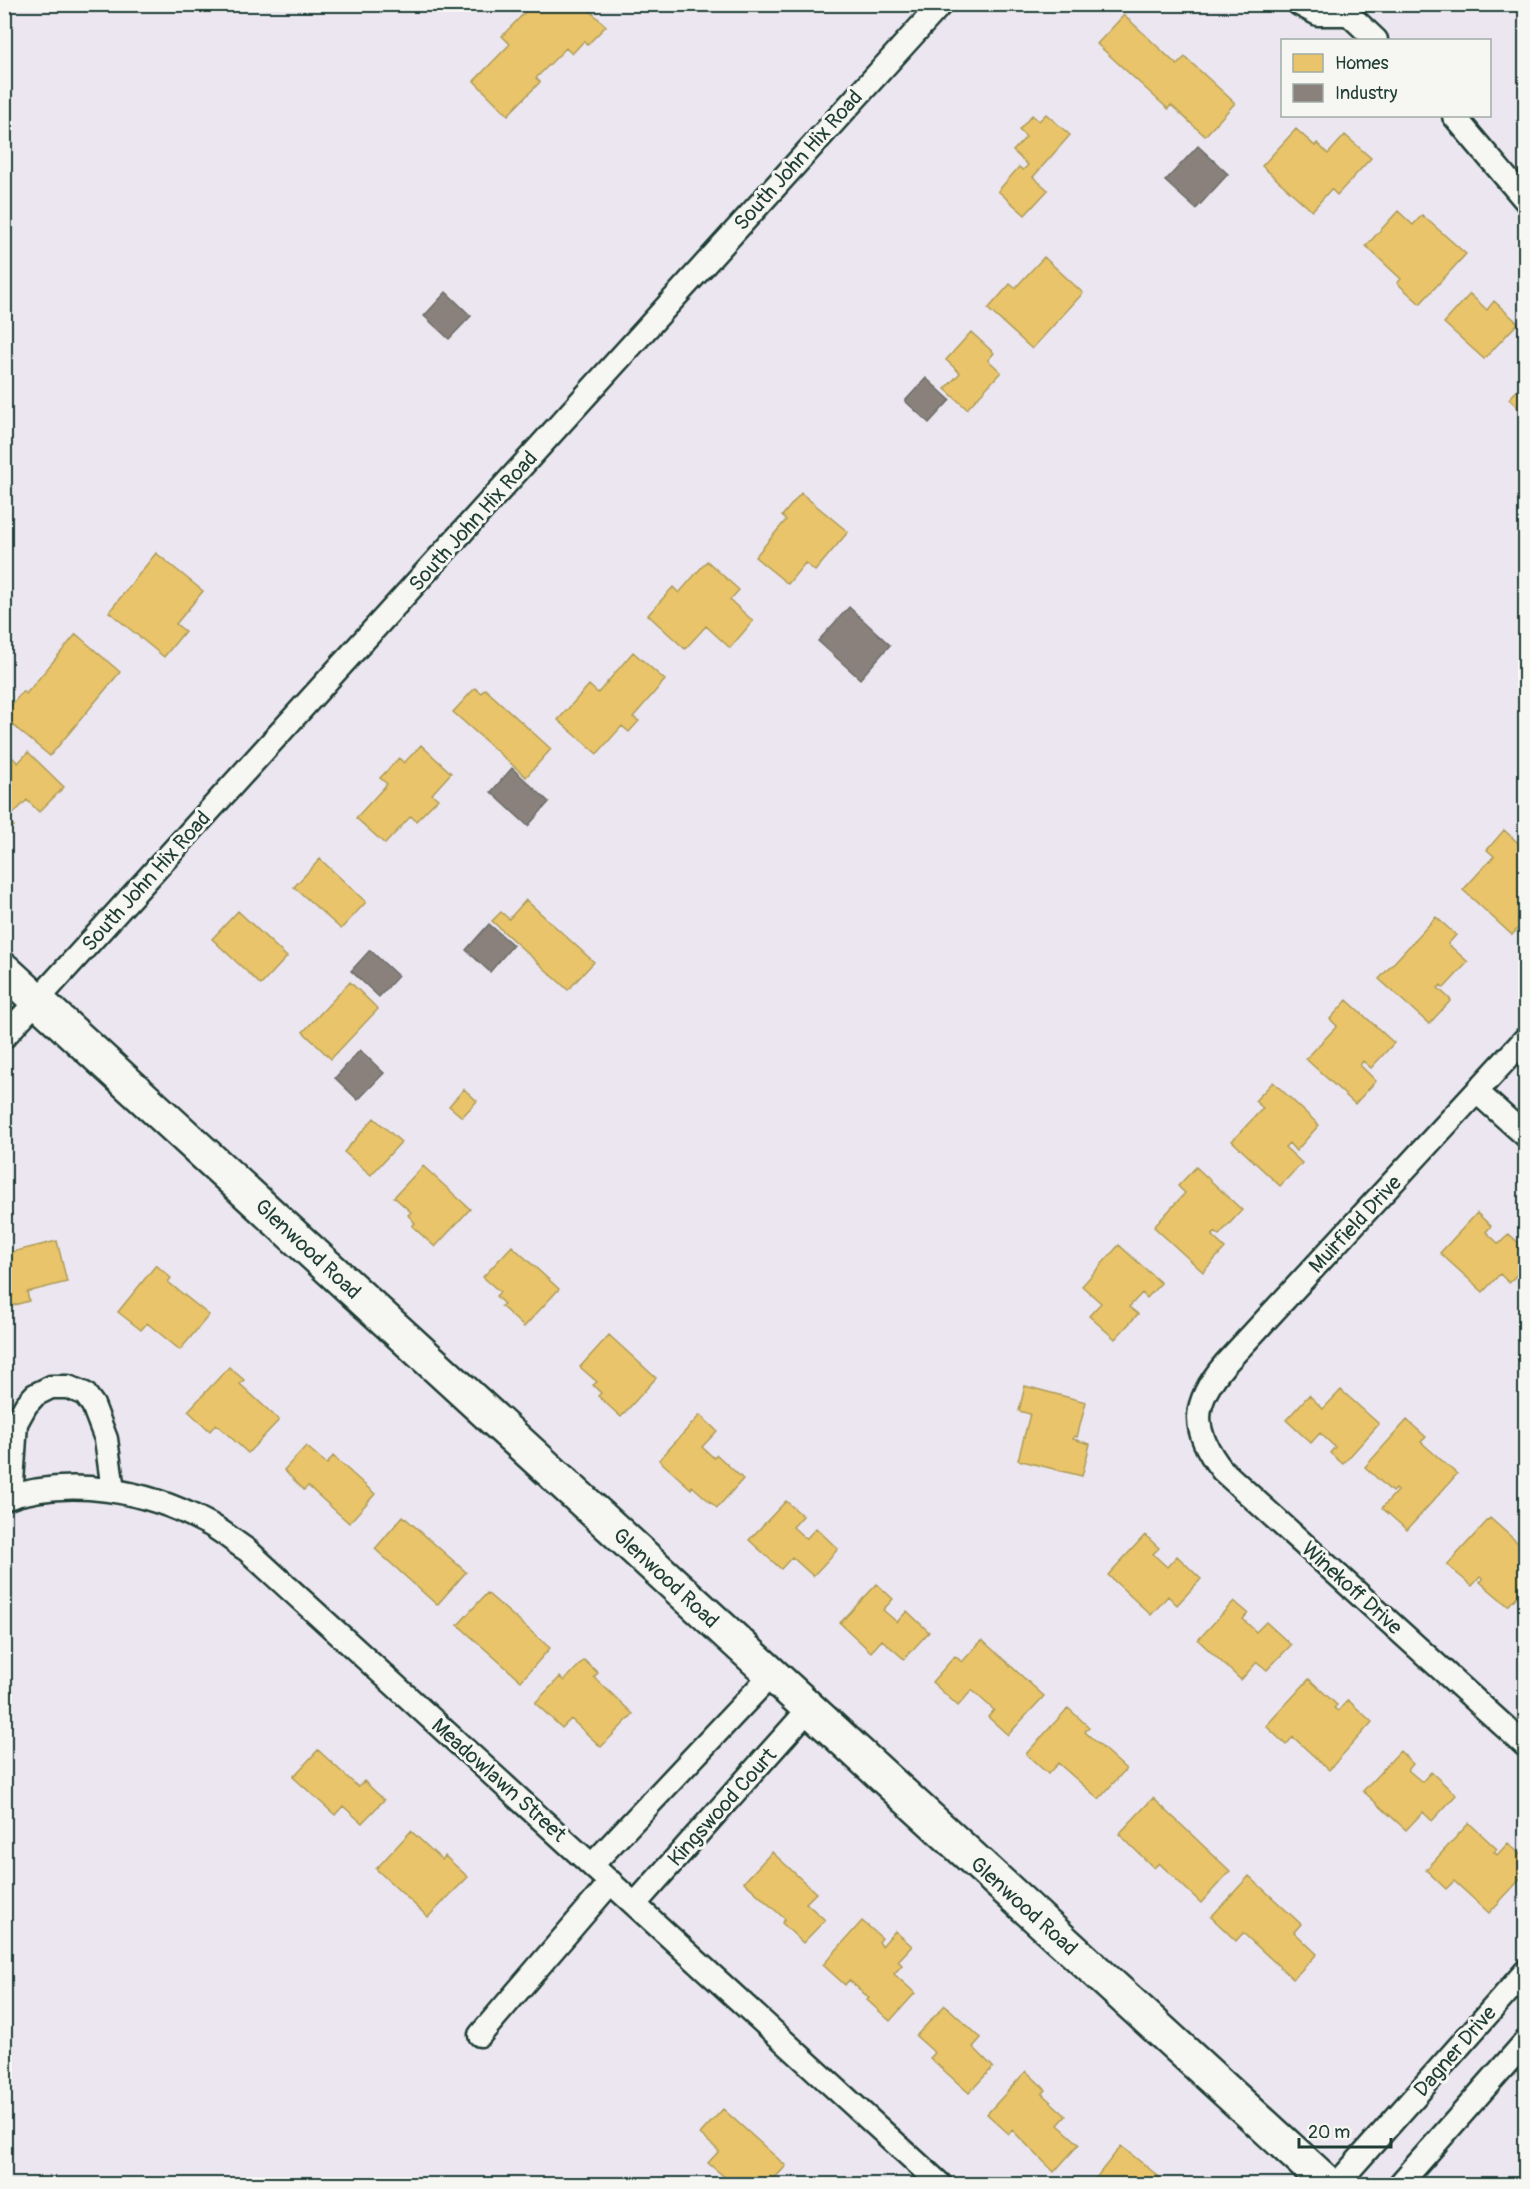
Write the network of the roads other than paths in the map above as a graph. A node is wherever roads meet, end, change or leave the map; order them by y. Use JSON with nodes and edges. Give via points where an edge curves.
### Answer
{"nodes":[{"id":1,"x":941,"y":4,"type":"edge"},
{"id":2,"x":1299,"y":4,"type":"edge"},
{"id":3,"x":1342,"y":9,"type":"edge"},
{"id":4,"x":1375,"y":39,"type":"edge"},
{"id":5,"x":1455,"y":117,"type":"edge"},
{"id":6,"x":1526,"y":201,"type":"edge"},
{"id":7,"x":4,"y":970,"type":"edge"},
{"id":8,"x":38,"y":1001,"type":"junction"},
{"id":9,"x":4,"y":1037,"type":"edge"},
{"id":10,"x":1526,"y":1038,"type":"edge"},
{"id":11,"x":1477,"y":1092,"type":"junction"},
{"id":12,"x":1526,"y":1136,"type":"edge"},
{"id":13,"x":1198,"y":1417,"type":"joint"},
{"id":14,"x":113,"y":1490,"type":"junction"},
{"id":15,"x":8,"y":1498,"type":"edge"},
{"id":16,"x":771,"y":1675,"type":"junction"},
{"id":17,"x":809,"y":1709,"type":"junction"},
{"id":18,"x":1526,"y":1746,"type":"edge"},
{"id":19,"x":592,"y":1865,"type":"junction"},
{"id":20,"x":611,"y":1882,"type":"junction"},
{"id":21,"x":635,"y":1904,"type":"junction"},
{"id":22,"x":1526,"y":1971,"type":"edge"},
{"id":23,"x":480,"y":2035,"type":"dead end"},
{"id":24,"x":1526,"y":2041,"type":"edge"},
{"id":25,"x":940,"y":2184,"type":"edge"},
{"id":26,"x":1328,"y":2184,"type":"edge"},
{"id":27,"x":1337,"y":2184,"type":"edge"},
{"id":28,"x":1400,"y":2184,"type":"edge"}],
"edges":[{"from":1,"to":8,"type":"street","name":"South John Hix Road"},
{"from":2,"to":3,"type":"street","via":[[1318,14]]},
{"from":3,"to":4,"type":"street"},
{"from":5,"to":6,"type":"street"},
{"from":7,"to":8,"type":"street","name":"Glenwood Road"},
{"from":8,"to":9,"type":"street","name":"South John Hix Road"},
{"from":8,"to":16,"type":"street","name":"Glenwood Road"},
{"from":10,"to":11,"type":"street","name":"Muirfield Drive"},
{"from":11,"to":12,"type":"street"},
{"from":11,"to":13,"type":"street","name":"Muirfield Drive","via":[[1211,1380]]},
{"from":13,"to":18,"type":"street","name":"Winekoff Drive","via":[[1208,1453],[1222,1470]]},
{"from":14,"to":15,"type":"street","name":"Meadowlawn Street","via":[[63,1488]]},
{"from":14,"to":15,"type":"street","via":[[106,1439],[93,1405],[85,1394],[68,1387],[51,1387],[35,1395],[16,1423]]},
{"from":14,"to":19,"type":"street","name":"Meadowlawn Street","via":[[159,1502],[206,1522],[247,1550]]},
{"from":16,"to":17,"type":"street","name":"Glenwood Road"},
{"from":16,"to":19,"type":"street"},
{"from":17,"to":21,"type":"street","name":"Kingswood Court"},
{"from":17,"to":26,"type":"street","name":"Glenwood Road"},
{"from":19,"to":20,"type":"street","name":"Meadowlawn Street"},
{"from":20,"to":21,"type":"street","name":"Meadowlawn Street"},
{"from":20,"to":23,"type":"street"},
{"from":21,"to":25,"type":"street","name":"Meadowlawn Street"},
{"from":22,"to":27,"type":"street","name":"Dagner Drive"},
{"from":24,"to":28,"type":"street"}]}
